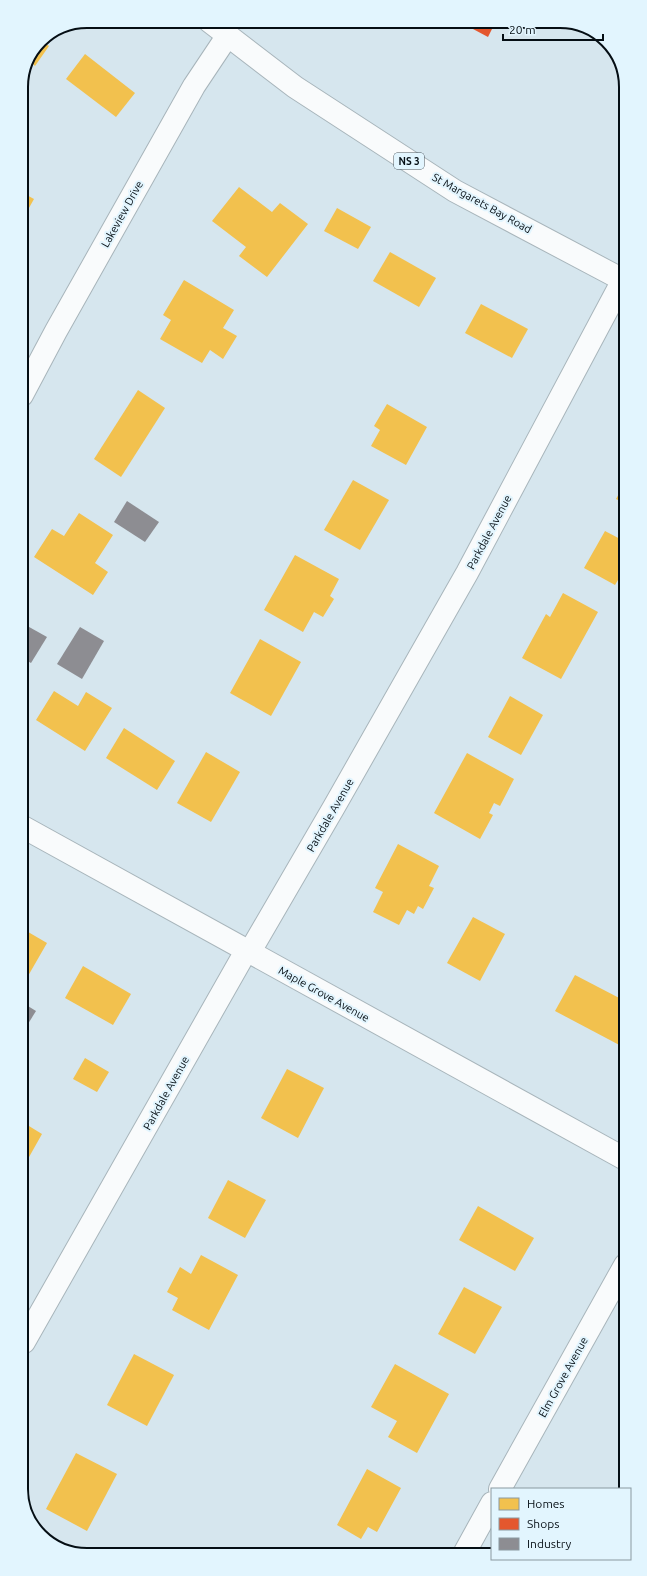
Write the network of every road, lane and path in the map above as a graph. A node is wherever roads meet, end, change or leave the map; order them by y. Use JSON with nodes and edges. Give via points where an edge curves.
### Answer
{"nodes":[{"id":1,"x":218,"y":28,"type":"edge"},
{"id":2,"x":228,"y":35,"type":"junction"},
{"id":3,"x":619,"y":278,"type":"edge"},
{"id":4,"x":619,"y":288,"type":"edge"},
{"id":5,"x":28,"y":384,"type":"edge"},
{"id":6,"x":28,"y":830,"type":"edge"},
{"id":7,"x":246,"y":951,"type":"junction"},
{"id":8,"x":619,"y":1156,"type":"edge"},
{"id":9,"x":619,"y":1276,"type":"edge"},
{"id":10,"x":28,"y":1335,"type":"edge"},
{"id":11,"x":501,"y":1488,"type":"edge"},
{"id":12,"x":491,"y":1505,"type":"edge"},
{"id":13,"x":467,"y":1548,"type":"edge"}],
"edges":[{"from":1,"to":2,"type":"street","name":"St Margarets Bay Road","number":"NS 3"},
{"from":2,"to":3,"type":"street","name":"St Margarets Bay Road","number":"NS 3","via":[[295,88],[455,190]]},
{"from":2,"to":5,"type":"street","name":"Lakeview Drive","via":[[194,86]]},
{"from":4,"to":7,"type":"street","name":"Parkdale Avenue","via":[[467,573],[252,948]]},
{"from":6,"to":7,"type":"street","name":"Maple Grove Avenue"},
{"from":7,"to":8,"type":"street","name":"Maple Grove Avenue"},
{"from":7,"to":10,"type":"street","name":"Parkdale Avenue"},
{"from":9,"to":11,"type":"street","name":"Elm Grove Avenue"},
{"from":12,"to":13,"type":"street"}]}
